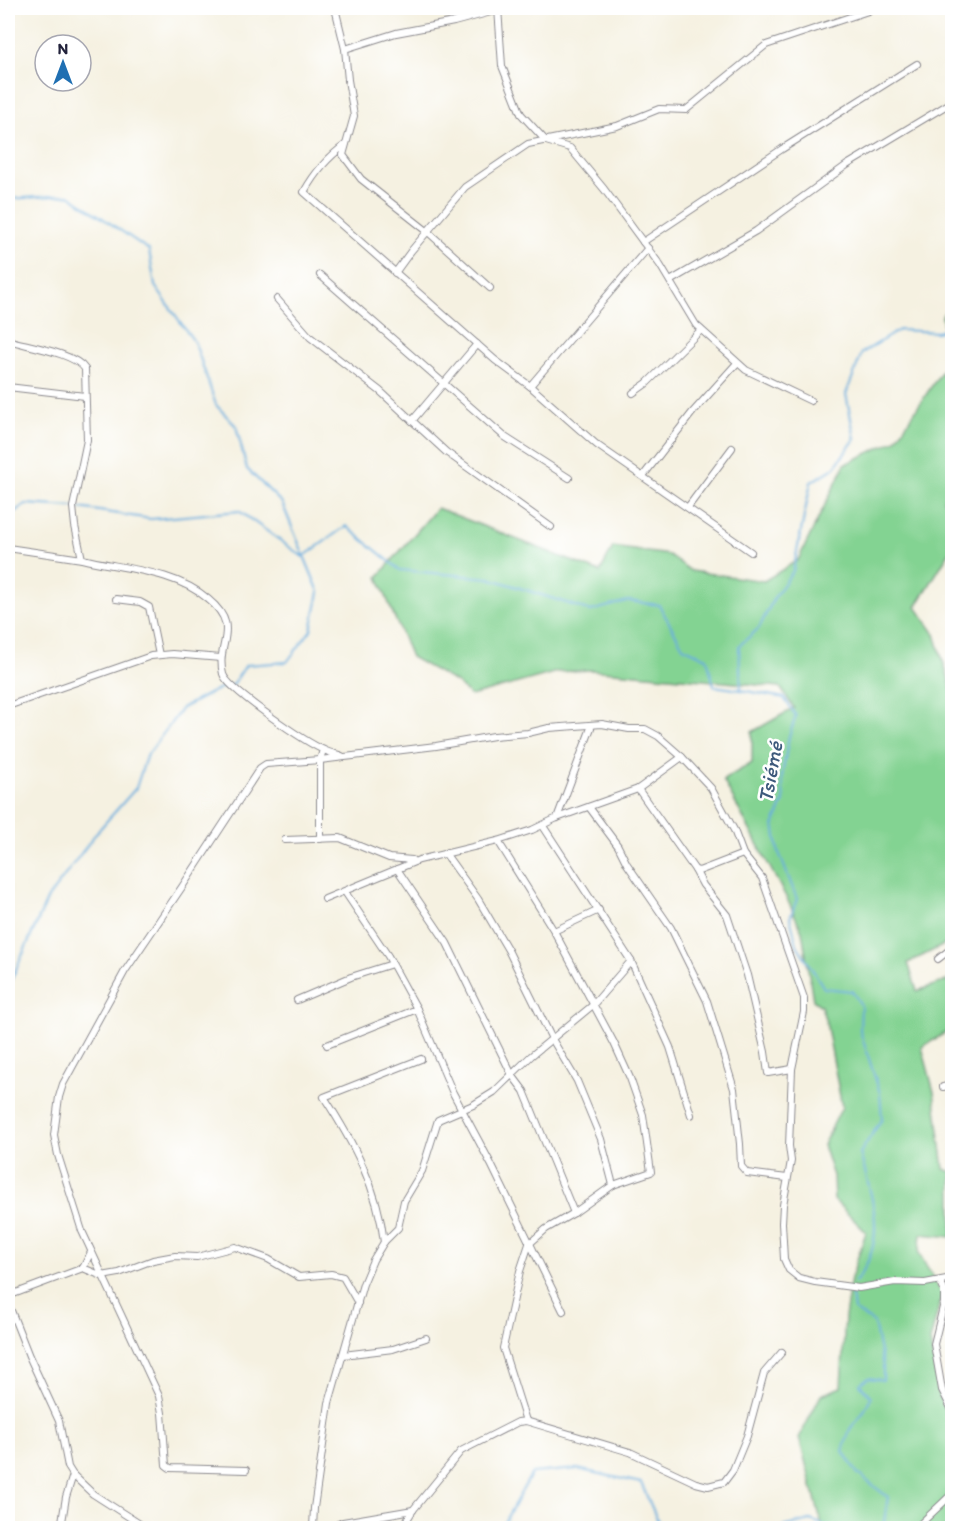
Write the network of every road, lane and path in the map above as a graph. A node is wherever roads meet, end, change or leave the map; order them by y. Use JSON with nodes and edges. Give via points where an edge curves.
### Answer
{"nodes":[{"id":1,"x":336,"y":8,"type":"edge"},
{"id":2,"x":498,"y":8,"type":"edge"},
{"id":3,"x":506,"y":8,"type":"edge"},
{"id":4,"x":868,"y":11,"type":"dead end"},
{"id":5,"x":345,"y":49,"type":"junction"},
{"id":6,"x":917,"y":63,"type":"dead end"},
{"id":7,"x":952,"y":102,"type":"edge"},
{"id":8,"x":546,"y":141,"type":"junction"},
{"id":9,"x":345,"y":145,"type":"junction"},
{"id":10,"x":427,"y":231,"type":"junction"},
{"id":11,"x":645,"y":245,"type":"junction"},
{"id":12,"x":395,"y":273,"type":"junction"},
{"id":13,"x":320,"y":275,"type":"dead end"},
{"id":14,"x":670,"y":281,"type":"junction"},
{"id":15,"x":490,"y":288,"type":"dead end"},
{"id":16,"x":277,"y":299,"type":"dead end"},
{"id":17,"x":701,"y":330,"type":"junction"},
{"id":18,"x":8,"y":340,"type":"edge"},
{"id":19,"x":477,"y":344,"type":"junction"},
{"id":20,"x":737,"y":363,"type":"junction"},
{"id":21,"x":444,"y":384,"type":"junction"},
{"id":22,"x":530,"y":386,"type":"junction"},
{"id":23,"x":8,"y":387,"type":"edge"},
{"id":24,"x":633,"y":393,"type":"dead end"},
{"id":25,"x":85,"y":396,"type":"junction"},
{"id":26,"x":811,"y":401,"type":"dead end"},
{"id":27,"x":412,"y":421,"type":"junction"},
{"id":28,"x":732,"y":448,"type":"dead end"},
{"id":29,"x":643,"y":476,"type":"junction"},
{"id":30,"x":569,"y":478,"type":"dead end"},
{"id":31,"x":688,"y":507,"type":"junction"},
{"id":32,"x":551,"y":527,"type":"dead end"},
{"id":33,"x":8,"y":548,"type":"edge"},
{"id":34,"x":752,"y":552,"type":"dead end"},
{"id":35,"x":82,"y":559,"type":"junction"},
{"id":36,"x":116,"y":599,"type":"dead end"},
{"id":37,"x":159,"y":655,"type":"junction"},
{"id":38,"x":221,"y":658,"type":"junction"},
{"id":39,"x":8,"y":706,"type":"edge"},
{"id":40,"x":592,"y":725,"type":"junction"},
{"id":41,"x":323,"y":750,"type":"junction"},
{"id":42,"x":342,"y":756,"type":"junction"},
{"id":43,"x":682,"y":757,"type":"junction"},
{"id":44,"x":320,"y":760,"type":"junction"},
{"id":45,"x":638,"y":789,"type":"junction"},
{"id":46,"x":589,"y":807,"type":"junction"},
{"id":47,"x":557,"y":819,"type":"junction"},
{"id":48,"x":543,"y":826,"type":"junction"},
{"id":49,"x":320,"y":839,"type":"junction"},
{"id":50,"x":285,"y":840,"type":"dead end"},
{"id":51,"x":498,"y":841,"type":"junction"},
{"id":52,"x":445,"y":853,"type":"junction"},
{"id":53,"x":743,"y":854,"type":"junction"},
{"id":54,"x":419,"y":860,"type":"junction"},
{"id":55,"x":397,"y":869,"type":"junction"},
{"id":56,"x":695,"y":870,"type":"junction"},
{"id":57,"x":345,"y":892,"type":"junction"},
{"id":58,"x":325,"y":899,"type":"dead end"},
{"id":59,"x":599,"y":910,"type":"junction"},
{"id":60,"x":554,"y":931,"type":"junction"},
{"id":61,"x":952,"y":948,"type":"edge"},
{"id":62,"x":938,"y":959,"type":"dead end"},
{"id":63,"x":631,"y":961,"type":"junction"},
{"id":64,"x":392,"y":964,"type":"junction"},
{"id":65,"x":297,"y":1000,"type":"dead end"},
{"id":66,"x":593,"y":1005,"type":"junction"},
{"id":67,"x":417,"y":1009,"type":"junction"},
{"id":68,"x":552,"y":1039,"type":"junction"},
{"id":69,"x":327,"y":1045,"type":"dead end"},
{"id":70,"x":421,"y":1059,"type":"dead end"},
{"id":71,"x":792,"y":1069,"type":"junction"},
{"id":72,"x":512,"y":1075,"type":"junction"},
{"id":73,"x":952,"y":1085,"type":"edge"},
{"id":74,"x":943,"y":1087,"type":"dead end"},
{"id":75,"x":462,"y":1109,"type":"junction"},
{"id":76,"x":691,"y":1116,"type":"dead end"},
{"id":77,"x":787,"y":1178,"type":"junction"},
{"id":78,"x":613,"y":1185,"type":"junction"},
{"id":79,"x":574,"y":1214,"type":"junction"},
{"id":80,"x":384,"y":1242,"type":"junction"},
{"id":81,"x":529,"y":1244,"type":"junction"},
{"id":82,"x":91,"y":1252,"type":"junction"},
{"id":83,"x":83,"y":1268,"type":"junction"},
{"id":84,"x":102,"y":1276,"type":"junction"},
{"id":85,"x":952,"y":1278,"type":"edge"},
{"id":86,"x":940,"y":1281,"type":"junction"},
{"id":87,"x":8,"y":1296,"type":"edge"},
{"id":88,"x":8,"y":1303,"type":"edge"},
{"id":89,"x":358,"y":1303,"type":"junction"},
{"id":90,"x":563,"y":1311,"type":"dead end"},
{"id":91,"x":426,"y":1338,"type":"dead end"},
{"id":92,"x":782,"y":1352,"type":"dead end"},
{"id":93,"x":343,"y":1355,"type":"junction"},
{"id":94,"x":952,"y":1410,"type":"edge"},
{"id":95,"x":526,"y":1421,"type":"junction"},
{"id":96,"x":246,"y":1470,"type":"dead end"},
{"id":97,"x":73,"y":1475,"type":"junction"},
{"id":98,"x":952,"y":1494,"type":"edge"},
{"id":99,"x":413,"y":1510,"type":"junction"},
{"id":100,"x":61,"y":1528,"type":"edge"},
{"id":101,"x":146,"y":1528,"type":"edge"},
{"id":102,"x":314,"y":1528,"type":"edge"},
{"id":103,"x":330,"y":1528,"type":"edge"},
{"id":104,"x":402,"y":1528,"type":"edge"},
{"id":105,"x":916,"y":1528,"type":"edge"}],
"edges":[{"from":1,"to":5,"type":"street"},
{"from":2,"to":3,"type":"street"},
{"from":2,"to":5,"type":"street"},
{"from":2,"to":8,"type":"street","via":[[502,66],[521,114]]},
{"from":4,"to":8,"type":"street","via":[[766,45],[686,110],[659,109],[617,126]]},
{"from":5,"to":9,"type":"street","via":[[354,116]]},
{"from":6,"to":11,"type":"street","via":[[782,149]]},
{"from":7,"to":14,"type":"street","via":[[847,165],[756,231]]},
{"from":8,"to":10,"type":"street","via":[[528,144],[465,187]]},
{"from":8,"to":11,"type":"street","via":[[570,148]]},
{"from":9,"to":10,"type":"street","via":[[343,155],[361,179]]},
{"from":9,"to":12,"type":"street","via":[[312,177],[304,192]]},
{"from":10,"to":12,"type":"street"},
{"from":10,"to":15,"type":"street"},
{"from":11,"to":14,"type":"street"},
{"from":11,"to":22,"type":"street"},
{"from":12,"to":19,"type":"street"},
{"from":13,"to":21,"type":"street"},
{"from":14,"to":17,"type":"street"},
{"from":16,"to":27,"type":"street","via":[[310,337]]},
{"from":17,"to":20,"type":"street"},
{"from":17,"to":24,"type":"street"},
{"from":18,"to":25,"type":"street","via":[[76,360],[85,369]]},
{"from":19,"to":21,"type":"street"},
{"from":19,"to":22,"type":"street"},
{"from":20,"to":26,"type":"street"},
{"from":20,"to":29,"type":"street"},
{"from":21,"to":27,"type":"street"},
{"from":21,"to":30,"type":"street","via":[[505,437]]},
{"from":22,"to":29,"type":"street","via":[[597,445]]},
{"from":23,"to":25,"type":"street"},
{"from":25,"to":35,"type":"street","via":[[87,440],[73,507]]},
{"from":27,"to":32,"type":"street","via":[[446,452]]},
{"from":28,"to":31,"type":"street"},
{"from":29,"to":31,"type":"street"},
{"from":31,"to":34,"type":"street"},
{"from":33,"to":35,"type":"street"},
{"from":35,"to":38,"type":"street","via":[[169,577],[209,599],[226,625]]},
{"from":36,"to":37,"type":"street","via":[[149,607]]},
{"from":37,"to":38,"type":"street"},
{"from":37,"to":39,"type":"street"},
{"from":38,"to":41,"type":"street","via":[[223,676],[232,686]]},
{"from":40,"to":42,"type":"street"},
{"from":40,"to":43,"type":"street","via":[[645,729]]},
{"from":40,"to":47,"type":"street"},
{"from":41,"to":42,"type":"street"},
{"from":41,"to":44,"type":"street"},
{"from":42,"to":44,"type":"street"},
{"from":43,"to":45,"type":"street"},
{"from":43,"to":53,"type":"street","via":[[711,788]]},
{"from":44,"to":49,"type":"street"},
{"from":44,"to":82,"type":"street","via":[[270,763],[260,768],[124,971],[63,1084],[54,1135]]},
{"from":45,"to":46,"type":"street"},
{"from":45,"to":56,"type":"street"},
{"from":46,"to":47,"type":"street"},
{"from":46,"to":77,"type":"street","via":[[671,928],[707,1000],[734,1089],[741,1166],[747,1173]]},
{"from":47,"to":48,"type":"street"},
{"from":48,"to":51,"type":"street"},
{"from":48,"to":59,"type":"street"},
{"from":49,"to":50,"type":"street"},
{"from":49,"to":54,"type":"street","via":[[346,839],[389,858]]},
{"from":51,"to":52,"type":"street"},
{"from":51,"to":60,"type":"street"},
{"from":52,"to":54,"type":"street"},
{"from":52,"to":68,"type":"street","via":[[508,950]]},
{"from":53,"to":56,"type":"street"},
{"from":53,"to":71,"type":"street","via":[[762,878],[804,998]]},
{"from":54,"to":55,"type":"street"},
{"from":55,"to":57,"type":"street"},
{"from":55,"to":72,"type":"street","via":[[447,943]]},
{"from":56,"to":71,"type":"street","via":[[727,915],[747,975],[768,1073]]},
{"from":57,"to":58,"type":"street"},
{"from":57,"to":64,"type":"street"},
{"from":59,"to":60,"type":"street"},
{"from":59,"to":63,"type":"street"},
{"from":60,"to":66,"type":"street"},
{"from":61,"to":62,"type":"street"},
{"from":63,"to":66,"type":"street"},
{"from":63,"to":76,"type":"street","via":[[670,1047]]},
{"from":64,"to":65,"type":"street"},
{"from":64,"to":67,"type":"street"},
{"from":66,"to":68,"type":"street"},
{"from":66,"to":78,"type":"street","via":[[630,1078],[643,1115],[651,1172]]},
{"from":67,"to":69,"type":"street"},
{"from":67,"to":75,"type":"street"},
{"from":68,"to":72,"type":"street"},
{"from":68,"to":78,"type":"street","via":[[577,1081],[601,1139]]},
{"from":70,"to":80,"type":"street","via":[[324,1097],[357,1149],[370,1181]]},
{"from":71,"to":77,"type":"street","via":[[791,1161]]},
{"from":72,"to":75,"type":"street","via":[[494,1092]]},
{"from":72,"to":79,"type":"street","via":[[524,1091]]},
{"from":73,"to":74,"type":"street"},
{"from":75,"to":80,"type":"street","via":[[438,1120],[422,1171],[404,1202],[398,1228]]},
{"from":75,"to":81,"type":"street"},
{"from":77,"to":86,"type":"street","via":[[782,1248],[789,1270],[799,1278],[859,1288]]},
{"from":78,"to":79,"type":"street"},
{"from":79,"to":81,"type":"street","via":[[546,1229]]},
{"from":80,"to":89,"type":"street","via":[[373,1260]]},
{"from":81,"to":90,"type":"street"},
{"from":81,"to":95,"type":"street","via":[[503,1348]]},
{"from":82,"to":83,"type":"street"},
{"from":82,"to":84,"type":"street"},
{"from":83,"to":84,"type":"street"},
{"from":83,"to":87,"type":"street"},
{"from":84,"to":89,"type":"street","via":[[153,1260],[196,1257],[235,1247],[268,1259],[299,1277],[344,1277]]},
{"from":84,"to":96,"type":"street","via":[[159,1396],[166,1465]]},
{"from":85,"to":86,"type":"street"},
{"from":86,"to":94,"type":"street","via":[[944,1303],[934,1344],[942,1390]]},
{"from":88,"to":97,"type":"street","via":[[59,1421]]},
{"from":89,"to":93,"type":"street"},
{"from":91,"to":93,"type":"street","via":[[393,1349]]},
{"from":92,"to":95,"type":"street","via":[[764,1373],[733,1470],[717,1485],[696,1483],[630,1452]]},
{"from":93,"to":102,"type":"street","via":[[329,1403]]},
{"from":95,"to":99,"type":"street","via":[[461,1451]]},
{"from":97,"to":100,"type":"street"},
{"from":97,"to":101,"type":"street","via":[[93,1494]]},
{"from":98,"to":105,"type":"street"},
{"from":99,"to":103,"type":"street","via":[[343,1522]]},
{"from":99,"to":104,"type":"street"}]}
